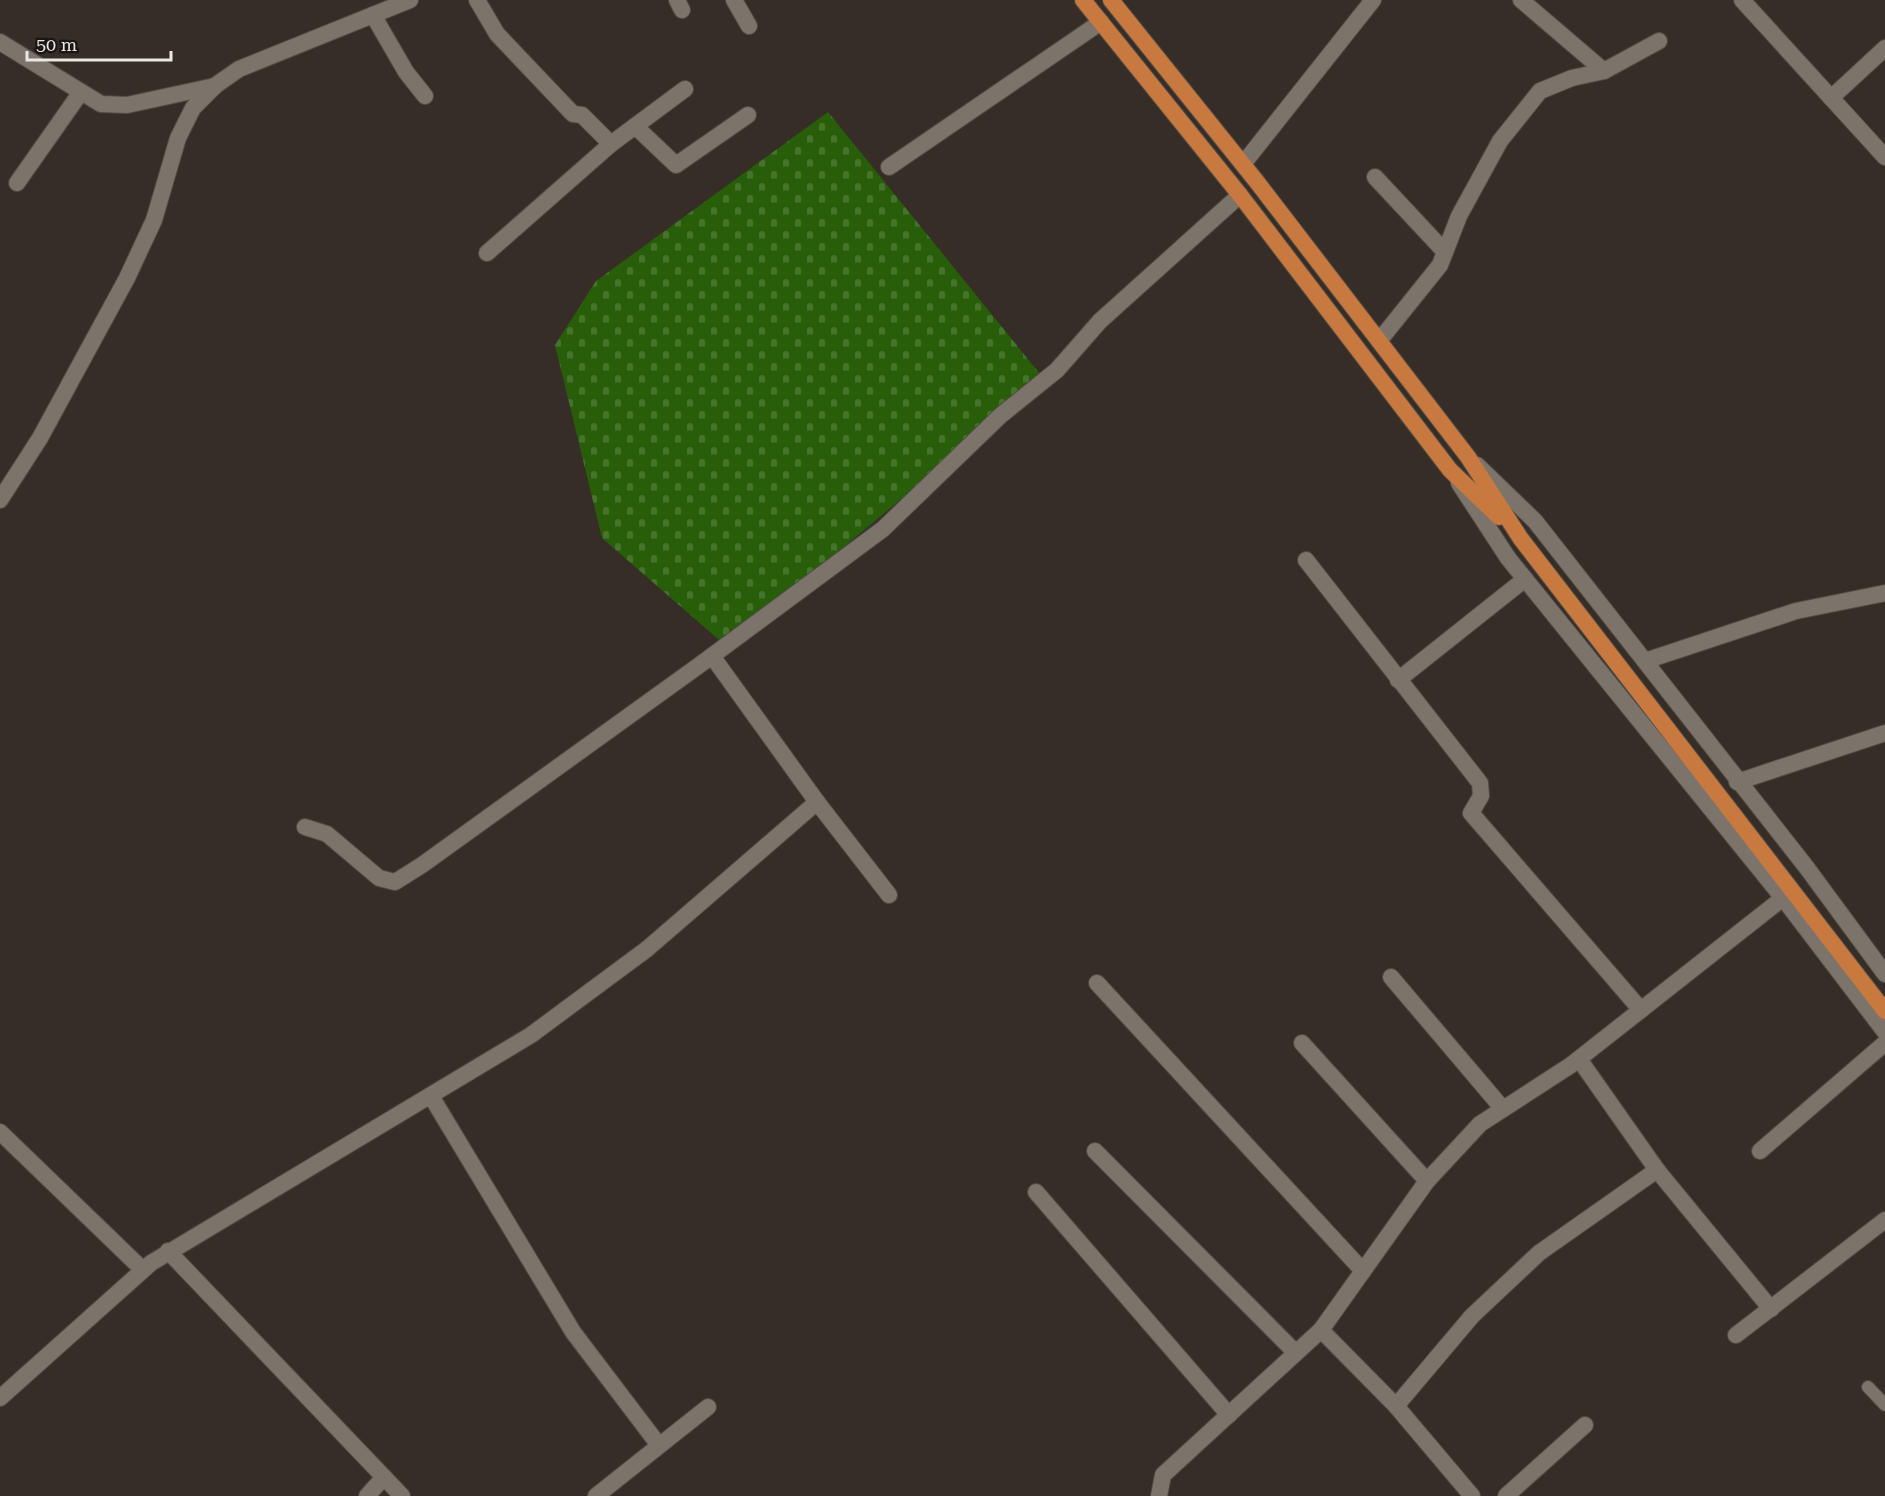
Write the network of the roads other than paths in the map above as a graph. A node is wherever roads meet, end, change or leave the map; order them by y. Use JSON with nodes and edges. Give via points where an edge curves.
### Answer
{"nodes":[{"id":1,"x":410,"y":0,"type":"edge"},
{"id":2,"x":477,"y":0,"type":"edge"},
{"id":3,"x":734,"y":0,"type":"edge"},
{"id":4,"x":1083,"y":0,"type":"edge"},
{"id":5,"x":1111,"y":0,"type":"edge"},
{"id":6,"x":1373,"y":0,"type":"edge"},
{"id":7,"x":1521,"y":0,"type":"edge"},
{"id":8,"x":1742,"y":0,"type":"edge"},
{"id":9,"x":373,"y":15,"type":"junction"},
{"id":10,"x":1101,"y":22,"type":"junction"},
{"id":11,"x":749,"y":26,"type":"dead end"},
{"id":12,"x":1659,"y":41,"type":"dead end"},
{"id":13,"x":0,"y":42,"type":"edge"},
{"id":14,"x":1885,"y":48,"type":"edge"},
{"id":15,"x":1604,"y":71,"type":"junction"},
{"id":16,"x":216,"y":85,"type":"junction"},
{"id":17,"x":685,"y":89,"type":"dead end"},
{"id":18,"x":81,"y":92,"type":"junction"},
{"id":19,"x":425,"y":96,"type":"dead end"},
{"id":20,"x":1831,"y":98,"type":"junction"},
{"id":21,"x":748,"y":115,"type":"dead end"},
{"id":22,"x":635,"y":126,"type":"junction"},
{"id":23,"x":611,"y":144,"type":"junction"},
{"id":24,"x":1885,"y":157,"type":"edge"},
{"id":25,"x":1243,"y":164,"type":"junction"},
{"id":26,"x":889,"y":167,"type":"dead end"},
{"id":27,"x":1375,"y":177,"type":"dead end"},
{"id":28,"x":17,"y":183,"type":"dead end"},
{"id":29,"x":1240,"y":195,"type":"junction"},
{"id":30,"x":1445,"y":252,"type":"junction"},
{"id":31,"x":487,"y":253,"type":"dead end"},
{"id":32,"x":1379,"y":341,"type":"junction"},
{"id":33,"x":1468,"y":457,"type":"junction"},
{"id":34,"x":1450,"y":470,"type":"junction"},
{"id":35,"x":0,"y":500,"type":"edge"},
{"id":36,"x":1521,"y":539,"type":"junction"},
{"id":37,"x":1306,"y":560,"type":"dead end"},
{"id":38,"x":1524,"y":579,"type":"junction"},
{"id":39,"x":1885,"y":593,"type":"edge"},
{"id":40,"x":712,"y":656,"type":"junction"},
{"id":41,"x":1645,"y":661,"type":"junction"},
{"id":42,"x":1398,"y":680,"type":"junction"},
{"id":43,"x":1885,"y":733,"type":"edge"},
{"id":44,"x":1737,"y":782,"type":"junction"},
{"id":45,"x":817,"y":802,"type":"junction"},
{"id":46,"x":305,"y":827,"type":"dead end"},
{"id":47,"x":890,"y":895,"type":"dead end"},
{"id":48,"x":1783,"y":898,"type":"junction"},
{"id":49,"x":1885,"y":974,"type":"edge"},
{"id":50,"x":1391,"y":977,"type":"dead end"},
{"id":51,"x":1097,"y":982,"type":"dead end"},
{"id":52,"x":1641,"y":1010,"type":"junction"},
{"id":53,"x":1885,"y":1011,"type":"edge"},
{"id":54,"x":1885,"y":1032,"type":"edge"},
{"id":55,"x":1302,"y":1043,"type":"dead end"},
{"id":56,"x":1885,"y":1043,"type":"edge"},
{"id":57,"x":1579,"y":1059,"type":"junction"},
{"id":58,"x":431,"y":1096,"type":"junction"},
{"id":59,"x":1503,"y":1109,"type":"junction"},
{"id":60,"x":0,"y":1132,"type":"edge"},
{"id":61,"x":1095,"y":1150,"type":"dead end"},
{"id":62,"x":1760,"y":1151,"type":"dead end"},
{"id":63,"x":1657,"y":1170,"type":"junction"},
{"id":64,"x":1427,"y":1181,"type":"junction"},
{"id":65,"x":1036,"y":1192,"type":"dead end"},
{"id":66,"x":1885,"y":1220,"type":"edge"},
{"id":67,"x":168,"y":1251,"type":"junction"},
{"id":68,"x":143,"y":1270,"type":"junction"},
{"id":69,"x":1364,"y":1271,"type":"junction"},
{"id":70,"x":1771,"y":1309,"type":"junction"},
{"id":71,"x":1322,"y":1330,"type":"junction"},
{"id":72,"x":1736,"y":1335,"type":"dead end"},
{"id":73,"x":1296,"y":1353,"type":"junction"},
{"id":74,"x":1868,"y":1387,"type":"dead end"},
{"id":75,"x":0,"y":1398,"type":"edge"},
{"id":76,"x":1885,"y":1405,"type":"edge"},
{"id":77,"x":1396,"y":1406,"type":"junction"},
{"id":78,"x":708,"y":1407,"type":"dead end"},
{"id":79,"x":1229,"y":1415,"type":"junction"},
{"id":80,"x":1585,"y":1425,"type":"dead end"},
{"id":81,"x":658,"y":1444,"type":"junction"},
{"id":82,"x":384,"y":1477,"type":"junction"},
{"id":83,"x":367,"y":1496,"type":"edge"},
{"id":84,"x":402,"y":1496,"type":"edge"},
{"id":85,"x":596,"y":1496,"type":"edge"},
{"id":86,"x":1159,"y":1496,"type":"edge"},
{"id":87,"x":1472,"y":1496,"type":"edge"},
{"id":88,"x":1506,"y":1496,"type":"edge"}],
"edges":[{"from":1,"to":9,"type":"street"},
{"from":2,"to":23,"type":"street","via":[[497,34],[573,114],[582,116]]},
{"from":3,"to":11,"type":"street"},
{"from":4,"to":10,"type":"main road"},
{"from":5,"to":25,"type":"main road"},
{"from":6,"to":25,"type":"street"},
{"from":7,"to":15,"type":"street"},
{"from":8,"to":20,"type":"street"},
{"from":9,"to":16,"type":"street","via":[[239,69]]},
{"from":9,"to":19,"type":"street","via":[[406,72]]},
{"from":10,"to":26,"type":"street"},
{"from":10,"to":29,"type":"main road"},
{"from":12,"to":15,"type":"street"},
{"from":13,"to":18,"type":"street"},
{"from":14,"to":20,"type":"street"},
{"from":15,"to":30,"type":"street","via":[[1572,78],[1540,92],[1500,141],[1459,216]]},
{"from":16,"to":18,"type":"street","via":[[127,105],[101,104]]},
{"from":16,"to":35,"type":"street","via":[[193,108],[178,138],[154,220],[127,278],[40,438]]},
{"from":17,"to":22,"type":"street"},
{"from":18,"to":28,"type":"street"},
{"from":20,"to":24,"type":"street"},
{"from":21,"to":22,"type":"street","via":[[676,165]]},
{"from":22,"to":23,"type":"street"},
{"from":23,"to":31,"type":"street"},
{"from":25,"to":32,"type":"main road"},
{"from":27,"to":30,"type":"street"},
{"from":29,"to":34,"type":"main road"},
{"from":29,"to":40,"type":"street","via":[[1100,321],[1057,370],[999,416],[883,529]]},
{"from":30,"to":32,"type":"street","via":[[1440,265]]},
{"from":32,"to":33,"type":"main road"},
{"from":33,"to":36,"type":"main road"},
{"from":33,"to":41,"type":"street","via":[[1535,521]]},
{"from":34,"to":36,"type":"main road"},
{"from":34,"to":38,"type":"street"},
{"from":36,"to":53,"type":"main road"},
{"from":37,"to":42,"type":"street"},
{"from":38,"to":42,"type":"street"},
{"from":38,"to":48,"type":"street"},
{"from":39,"to":41,"type":"street","via":[[1796,611]]},
{"from":40,"to":45,"type":"street"},
{"from":40,"to":46,"type":"street","via":[[395,882],[379,878],[327,834]]},
{"from":41,"to":44,"type":"street"},
{"from":42,"to":52,"type":"street","via":[[1480,783],[1481,796],[1471,813]]},
{"from":43,"to":44,"type":"street"},
{"from":44,"to":49,"type":"street"},
{"from":45,"to":47,"type":"street"},
{"from":45,"to":58,"type":"street","via":[[647,949],[531,1035]]},
{"from":48,"to":52,"type":"street"},
{"from":48,"to":54,"type":"street"},
{"from":50,"to":59,"type":"street"},
{"from":51,"to":69,"type":"street"},
{"from":52,"to":57,"type":"street"},
{"from":55,"to":64,"type":"street"},
{"from":56,"to":62,"type":"street"},
{"from":57,"to":59,"type":"street"},
{"from":57,"to":63,"type":"street"},
{"from":58,"to":67,"type":"street"},
{"from":58,"to":81,"type":"street","via":[[573,1332]]},
{"from":59,"to":64,"type":"street","via":[[1480,1124]]},
{"from":60,"to":68,"type":"street"},
{"from":61,"to":73,"type":"street"},
{"from":63,"to":70,"type":"street"},
{"from":63,"to":77,"type":"street","via":[[1539,1253],[1472,1316]]},
{"from":64,"to":69,"type":"street"},
{"from":65,"to":79,"type":"street"},
{"from":66,"to":70,"type":"street"},
{"from":67,"to":68,"type":"street"},
{"from":67,"to":82,"type":"street"},
{"from":68,"to":75,"type":"street"},
{"from":69,"to":71,"type":"street"},
{"from":70,"to":72,"type":"street"},
{"from":71,"to":73,"type":"street"},
{"from":71,"to":77,"type":"street"},
{"from":73,"to":79,"type":"street"},
{"from":74,"to":76,"type":"lane"},
{"from":77,"to":87,"type":"street"},
{"from":78,"to":81,"type":"street"},
{"from":79,"to":86,"type":"street","via":[[1163,1475]]},
{"from":80,"to":88,"type":"street"},
{"from":81,"to":85,"type":"street"},
{"from":82,"to":83,"type":"street"},
{"from":82,"to":84,"type":"street"}]}
